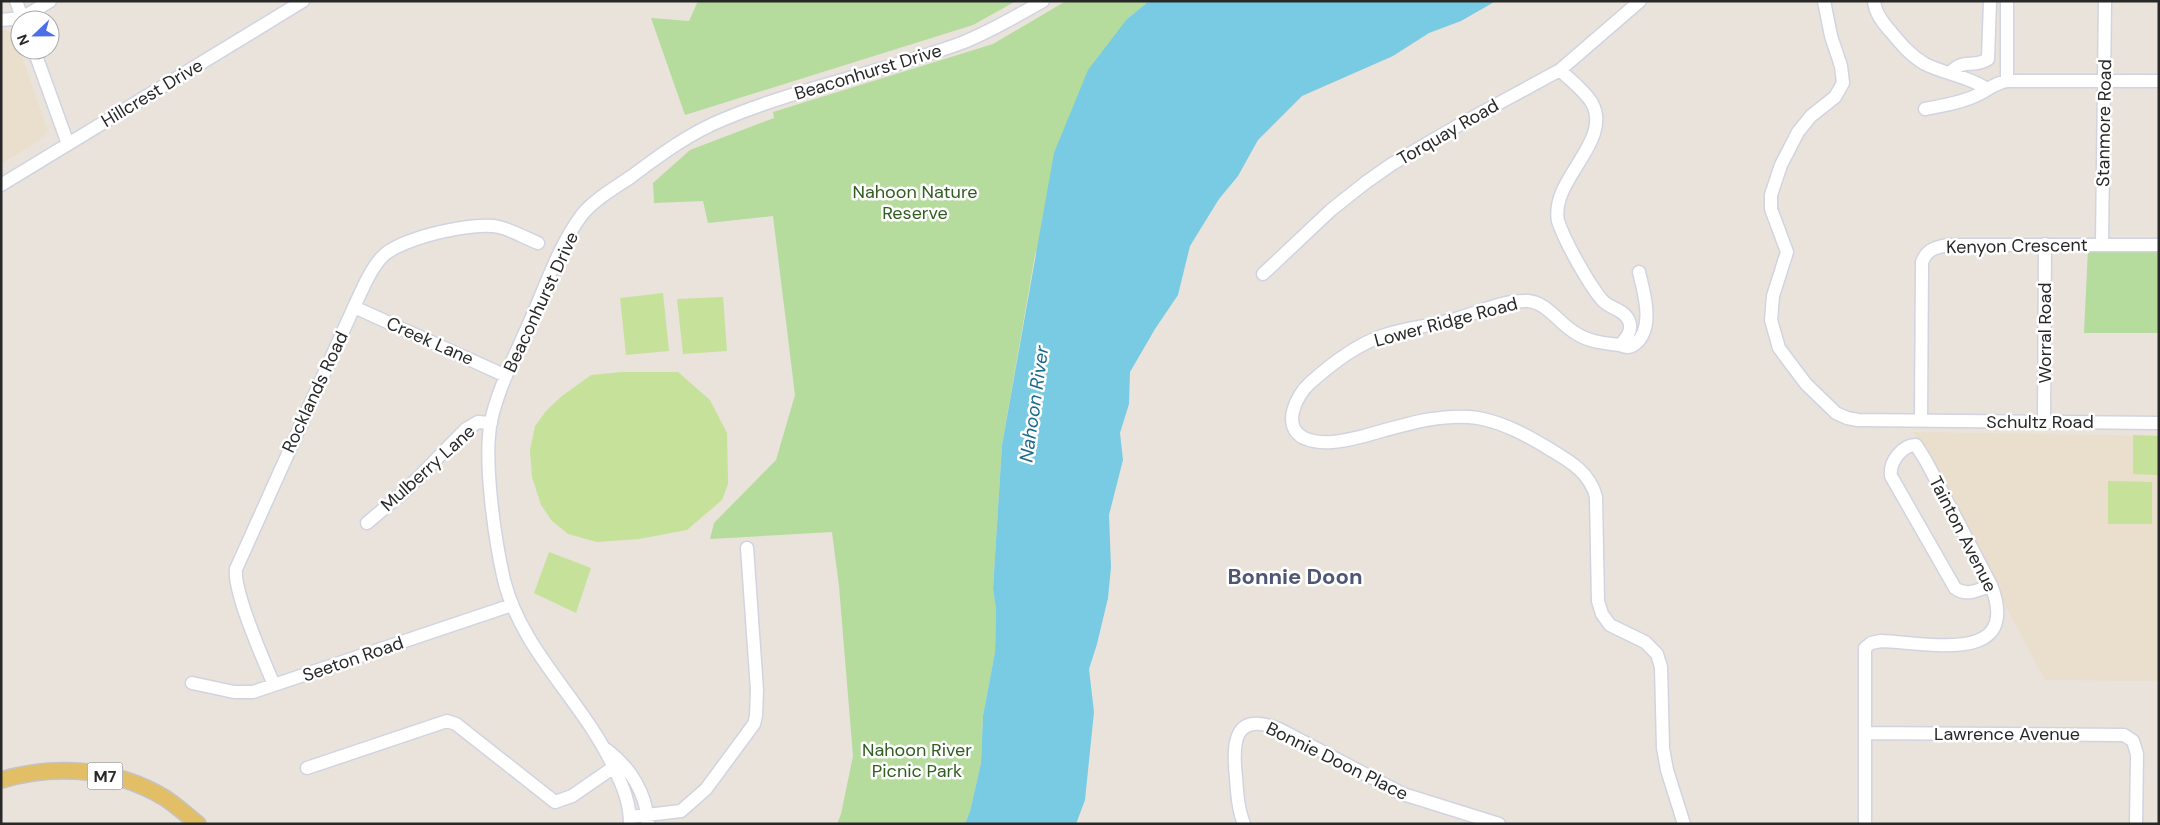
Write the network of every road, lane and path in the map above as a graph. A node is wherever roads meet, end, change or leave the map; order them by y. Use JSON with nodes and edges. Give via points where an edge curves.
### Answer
{"nodes":[{"id":1,"x":50,"y":1,"type":"edge"},
{"id":2,"x":303,"y":1,"type":"edge"},
{"id":3,"x":1043,"y":1,"type":"edge"},
{"id":4,"x":1640,"y":1,"type":"edge"},
{"id":5,"x":1824,"y":1,"type":"edge"},
{"id":6,"x":1874,"y":1,"type":"edge"},
{"id":7,"x":1990,"y":1,"type":"edge"},
{"id":8,"x":2007,"y":1,"type":"edge"},
{"id":9,"x":2105,"y":1,"type":"edge"},
{"id":10,"x":36,"y":10,"type":"edge"},
{"id":11,"x":38,"y":60,"type":"edge"},
{"id":12,"x":1560,"y":70,"type":"junction"},
{"id":13,"x":1950,"y":73,"type":"junction"},
{"id":14,"x":2104,"y":80,"type":"junction"},
{"id":15,"x":2007,"y":81,"type":"junction"},
{"id":16,"x":2159,"y":81,"type":"edge"},
{"id":17,"x":1987,"y":89,"type":"junction"},
{"id":18,"x":1925,"y":109,"type":"dead end"},
{"id":19,"x":68,"y":144,"type":"junction"},
{"id":20,"x":1,"y":185,"type":"edge"},
{"id":21,"x":538,"y":243,"type":"dead end"},
{"id":22,"x":2045,"y":244,"type":"junction"},
{"id":23,"x":2102,"y":244,"type":"junction"},
{"id":24,"x":2159,"y":245,"type":"edge"},
{"id":25,"x":1639,"y":272,"type":"dead end"},
{"id":26,"x":1264,"y":274,"type":"dead end"},
{"id":27,"x":354,"y":307,"type":"junction"},
{"id":28,"x":1620,"y":345,"type":"junction"},
{"id":29,"x":506,"y":376,"type":"junction"},
{"id":30,"x":1921,"y":421,"type":"junction"},
{"id":31,"x":2044,"y":422,"type":"junction"},
{"id":32,"x":491,"y":423,"type":"junction"},
{"id":33,"x":2159,"y":423,"type":"edge"},
{"id":34,"x":367,"y":523,"type":"dead end"},
{"id":35,"x":747,"y":548,"type":"dead end"},
{"id":36,"x":1991,"y":585,"type":"junction"},
{"id":37,"x":512,"y":605,"type":"junction"},
{"id":38,"x":192,"y":683,"type":"dead end"},
{"id":39,"x":274,"y":685,"type":"junction"},
{"id":40,"x":1865,"y":733,"type":"junction"},
{"id":41,"x":607,"y":750,"type":"junction"},
{"id":42,"x":614,"y":767,"type":"junction"},
{"id":43,"x":307,"y":768,"type":"dead end"},
{"id":44,"x":1,"y":780,"type":"edge"},
{"id":45,"x":648,"y":819,"type":"edge"},
{"id":46,"x":630,"y":820,"type":"edge"},
{"id":47,"x":198,"y":824,"type":"edge"},
{"id":48,"x":1244,"y":824,"type":"edge"},
{"id":49,"x":1499,"y":824,"type":"edge"},
{"id":50,"x":1684,"y":824,"type":"edge"},
{"id":51,"x":1865,"y":824,"type":"edge"},
{"id":52,"x":2136,"y":824,"type":"edge"}],
"edges":[{"from":1,"to":10,"type":"street"},
{"from":2,"to":19,"type":"street","name":"Hillcrest Drive"},
{"from":3,"to":29,"type":"street","name":"Beaconhurst Drive","via":[[966,41],[802,91],[720,120],[652,161],[582,214],[565,242]]},
{"from":4,"to":12,"type":"street","name":"Torquay Road"},
{"from":5,"to":30,"type":"street","name":"Schultz Road","via":[[1843,83],[1835,97],[1811,116],[1798,132],[1781,165],[1770,200],[1787,252],[1773,296],[1773,332],[1789,363],[1836,413],[1858,420]]},
{"from":6,"to":13,"type":"street","via":[[1879,17],[1908,52],[1926,64]]},
{"from":7,"to":13,"type":"street","via":[[1988,59],[1960,64]]},
{"from":8,"to":15,"type":"street"},
{"from":9,"to":14,"type":"street","name":"Stanmore Road"},
{"from":11,"to":19,"type":"street"},
{"from":12,"to":26,"type":"street","name":"Torquay Road","via":[[1392,164],[1331,210]]},
{"from":12,"to":28,"type":"street","via":[[1588,98],[1596,112],[1597,124],[1560,198],[1558,221],[1600,297],[1628,319],[1629,333]]},
{"from":13,"to":17,"type":"street"},
{"from":14,"to":15,"type":"street"},
{"from":14,"to":16,"type":"street"},
{"from":14,"to":23,"type":"street","name":"Stanmore Road"},
{"from":15,"to":17,"type":"street"},
{"from":17,"to":18,"type":"street","via":[[1958,102]]},
{"from":19,"to":20,"type":"street","name":"Hillcrest Drive"},
{"from":21,"to":27,"type":"street","name":"Rocklands Road","via":[[499,227],[488,226],[406,241],[379,261]]},
{"from":22,"to":23,"type":"street","name":"Kenyon Crescent"},
{"from":22,"to":30,"type":"street","name":"Kenyon Crescent","via":[[1949,245],[1927,253],[1922,262]]},
{"from":22,"to":31,"type":"street","name":"Worral Road"},
{"from":23,"to":24,"type":"street","name":"Kenyon Crescent"},
{"from":25,"to":28,"type":"street","via":[[1645,303],[1645,331],[1633,346]]},
{"from":27,"to":29,"type":"street","name":"Creek Lane"},
{"from":27,"to":39,"type":"street","name":"Rocklands Road","via":[[236,569],[237,586]]},
{"from":28,"to":50,"type":"street","name":"Lower Ridge Road","via":[[1594,342],[1578,335],[1534,302],[1502,304],[1371,340],[1308,384],[1294,404],[1292,416],[1298,434],[1327,442],[1437,419],[1479,419],[1520,432],[1581,469],[1590,480],[1596,497],[1597,589],[1602,614],[1615,628],[1646,642],[1655,650],[1661,667],[1665,759]]},
{"from":29,"to":32,"type":"street","name":"Beaconhurst Drive"},
{"from":30,"to":31,"type":"street","name":"Schultz Road"},
{"from":31,"to":33,"type":"street","name":"Schultz Road"},
{"from":32,"to":34,"type":"street","name":"Mulberry Lane","via":[[478,422],[466,429],[407,489]]},
{"from":32,"to":37,"type":"street","name":"Beaconhurst Drive","via":[[489,463],[494,513],[500,561]]},
{"from":35,"to":45,"type":"street","via":[[756,690],[754,724],[706,789],[681,811]]},
{"from":36,"to":36,"type":"street","name":"Tainton Avenue","via":[[1916,445],[1910,446],[1894,459],[1891,476],[1954,588],[1969,593]]},
{"from":36,"to":40,"type":"street","name":"Tainton Avenue","via":[[1998,605],[1997,616],[1989,634],[1980,641],[1959,645],[1881,640],[1866,646]]},
{"from":37,"to":39,"type":"street","name":"Seeton Road"},
{"from":37,"to":41,"type":"street","name":"Beaconhurst Drive","via":[[533,643]]},
{"from":38,"to":39,"type":"street","name":"Seeton Road","via":[[248,693]]},
{"from":40,"to":51,"type":"street","name":"Tainton Avenue"},
{"from":40,"to":52,"type":"street","name":"Lawrence Avenue","via":[[2116,734],[2130,738],[2137,754]]},
{"from":41,"to":42,"type":"street","name":"Beaconhurst Drive"},
{"from":41,"to":45,"type":"street","name":"Beaconhurst Drive","via":[[630,772]]},
{"from":42,"to":43,"type":"street","via":[[572,796],[555,802],[456,724],[444,720]]},
{"from":42,"to":46,"type":"street","name":"Beaconhurst Drive","via":[[626,794]]},
{"from":44,"to":47,"type":"main road","number":"M7","via":[[26,773],[88,771],[156,794]]},
{"from":45,"to":46,"type":"street"},
{"from":48,"to":49,"type":"street","name":"Bonnie Doon Place","via":[[1239,807],[1234,746],[1244,727],[1259,723],[1279,729],[1403,794]]}]}
